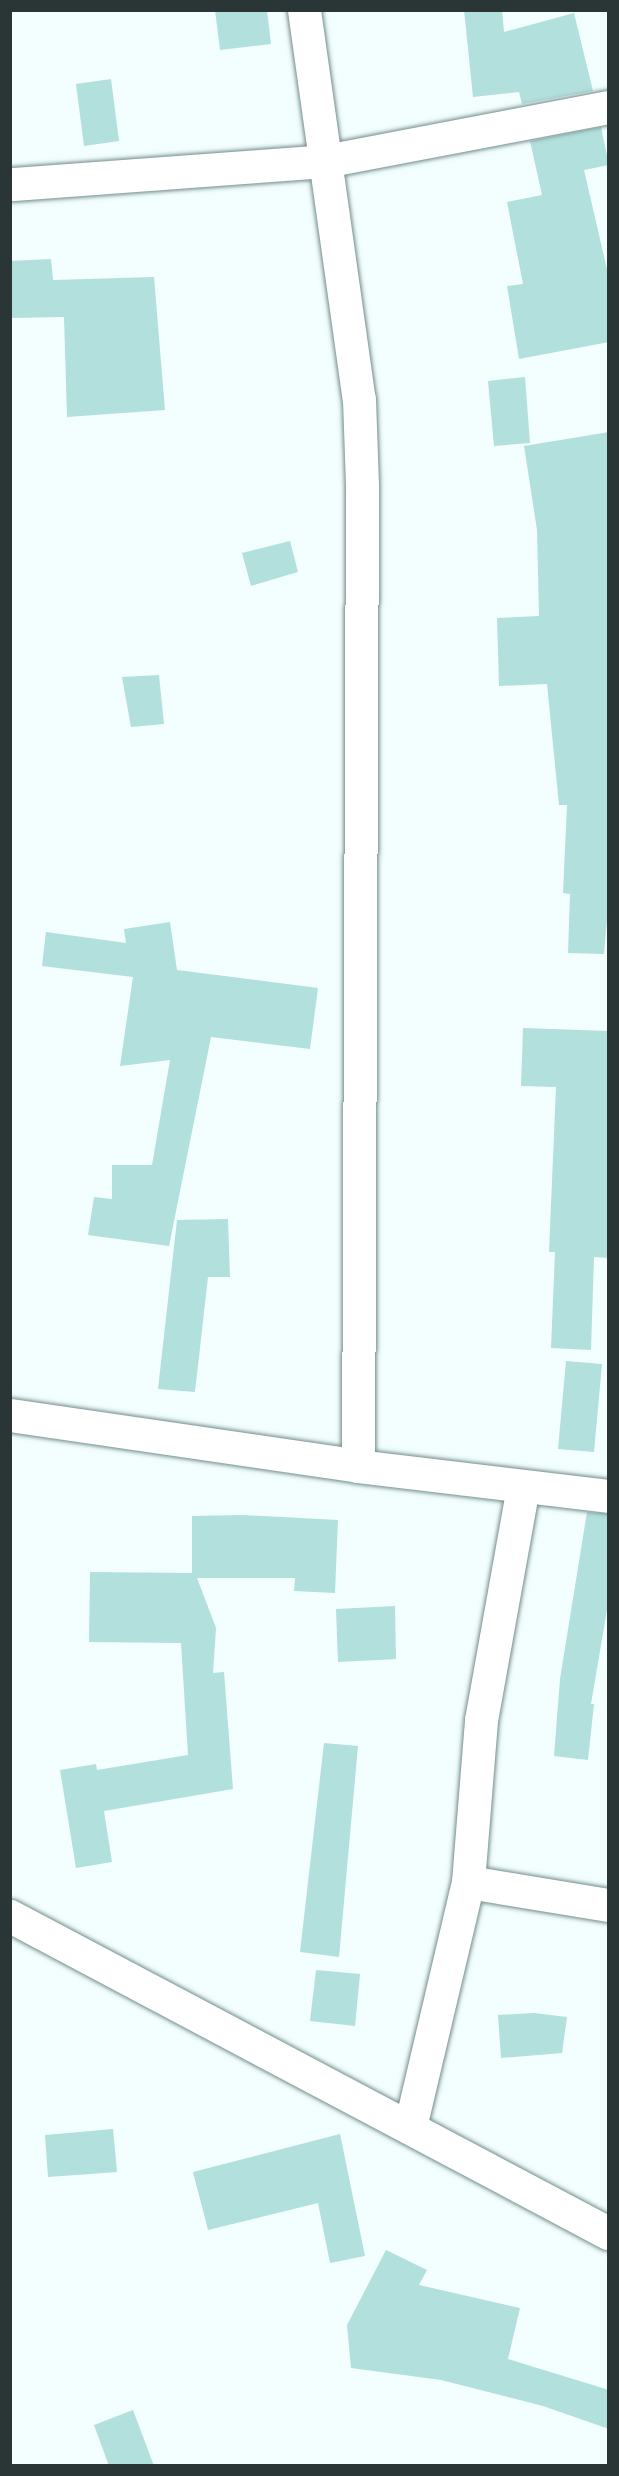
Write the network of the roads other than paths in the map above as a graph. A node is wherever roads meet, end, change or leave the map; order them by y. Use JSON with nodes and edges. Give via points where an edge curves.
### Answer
{"nodes":[{"id":1,"x":304,"y":10,"type":"edge"},
{"id":2,"x":609,"y":107,"type":"edge"},
{"id":3,"x":325,"y":162,"type":"junction"},
{"id":4,"x":11,"y":184,"type":"edge"},
{"id":5,"x":10,"y":1415,"type":"edge"},
{"id":6,"x":358,"y":1466,"type":"junction"},
{"id":7,"x":523,"y":1487,"type":"junction"},
{"id":8,"x":609,"y":1496,"type":"edge"},
{"id":9,"x":468,"y":1882,"type":"junction"},
{"id":10,"x":609,"y":1905,"type":"edge"},
{"id":11,"x":10,"y":1916,"type":"edge"},
{"id":12,"x":410,"y":2127,"type":"junction"},
{"id":13,"x":609,"y":2233,"type":"edge"}],
"edges":[{"from":1,"to":3,"type":"street"},
{"from":2,"to":3,"type":"street"},
{"from":3,"to":4,"type":"street"},
{"from":3,"to":6,"type":"street","via":[[359,399],[362,484]]},
{"from":5,"to":6,"type":"street"},
{"from":6,"to":7,"type":"street"},
{"from":7,"to":8,"type":"street"},
{"from":7,"to":9,"type":"street","via":[[481,1720]]},
{"from":9,"to":10,"type":"street"},
{"from":9,"to":12,"type":"street"},
{"from":11,"to":12,"type":"street"},
{"from":12,"to":13,"type":"street"}]}
